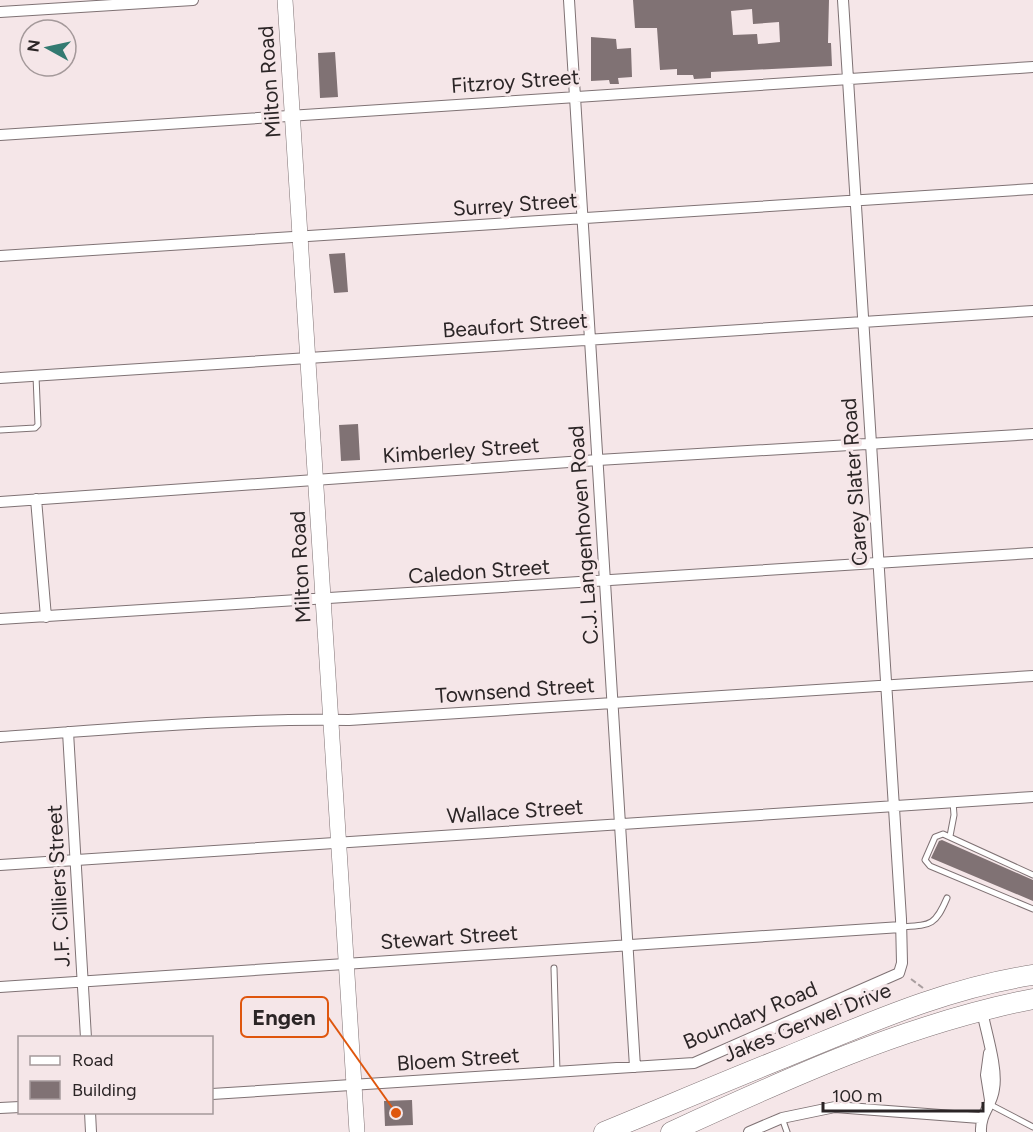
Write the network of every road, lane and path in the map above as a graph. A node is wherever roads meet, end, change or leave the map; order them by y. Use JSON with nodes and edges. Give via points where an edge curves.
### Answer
{"nodes":[{"id":1,"x":193,"y":0,"type":"edge"},
{"id":2,"x":285,"y":0,"type":"edge"},
{"id":3,"x":568,"y":0,"type":"edge"},
{"id":4,"x":843,"y":0,"type":"edge"},
{"id":5,"x":0,"y":12,"type":"edge"},
{"id":6,"x":1033,"y":67,"type":"edge"},
{"id":7,"x":848,"y":79,"type":"junction"},
{"id":8,"x":576,"y":97,"type":"junction"},
{"id":9,"x":292,"y":115,"type":"junction"},
{"id":10,"x":0,"y":135,"type":"edge"},
{"id":11,"x":1033,"y":189,"type":"edge"},
{"id":12,"x":856,"y":201,"type":"junction"},
{"id":13,"x":584,"y":219,"type":"junction"},
{"id":14,"x":300,"y":237,"type":"junction"},
{"id":15,"x":0,"y":256,"type":"edge"},
{"id":16,"x":1033,"y":311,"type":"edge"},
{"id":17,"x":864,"y":323,"type":"junction"},
{"id":18,"x":590,"y":340,"type":"junction"},
{"id":19,"x":308,"y":359,"type":"junction"},
{"id":20,"x":36,"y":376,"type":"junction"},
{"id":21,"x":0,"y":378,"type":"edge"},
{"id":22,"x":0,"y":430,"type":"edge"},
{"id":23,"x":1033,"y":434,"type":"edge"},
{"id":24,"x":870,"y":442,"type":"junction"},
{"id":25,"x":598,"y":460,"type":"junction"},
{"id":26,"x":316,"y":480,"type":"junction"},
{"id":27,"x":36,"y":499,"type":"junction"},
{"id":28,"x":0,"y":502,"type":"edge"},
{"id":29,"x":1033,"y":553,"type":"edge"},
{"id":30,"x":878,"y":564,"type":"junction"},
{"id":31,"x":606,"y":582,"type":"junction"},
{"id":32,"x":323,"y":600,"type":"junction"},
{"id":33,"x":45,"y":617,"type":"junction"},
{"id":34,"x":0,"y":619,"type":"edge"},
{"id":35,"x":1033,"y":676,"type":"edge"},
{"id":36,"x":886,"y":685,"type":"junction"},
{"id":37,"x":613,"y":703,"type":"junction"},
{"id":38,"x":331,"y":720,"type":"junction"},
{"id":39,"x":68,"y":732,"type":"junction"},
{"id":40,"x":0,"y":737,"type":"edge"},
{"id":41,"x":1033,"y":797,"type":"edge"},
{"id":42,"x":952,"y":802,"type":"junction"},
{"id":43,"x":894,"y":806,"type":"junction"},
{"id":44,"x":620,"y":824,"type":"junction"},
{"id":45,"x":950,"y":836,"type":"junction"},
{"id":46,"x":338,"y":842,"type":"junction"},
{"id":47,"x":76,"y":860,"type":"junction"},
{"id":48,"x":0,"y":865,"type":"edge"},
{"id":49,"x":1033,"y":875,"type":"edge"},
{"id":50,"x":947,"y":898,"type":"dead end"},
{"id":51,"x":1033,"y":909,"type":"edge"},
{"id":52,"x":901,"y":927,"type":"junction"},
{"id":53,"x":628,"y":945,"type":"junction"},
{"id":54,"x":346,"y":963,"type":"junction"},
{"id":55,"x":903,"y":963,"type":"joint"},
{"id":56,"x":554,"y":968,"type":"dead end"},
{"id":57,"x":1033,"y":975,"type":"edge"},
{"id":58,"x":1011,"y":978,"type":"junction"},
{"id":59,"x":83,"y":981,"type":"junction"},
{"id":60,"x":0,"y":987,"type":"edge"},
{"id":61,"x":1033,"y":999,"type":"edge"},
{"id":62,"x":982,"y":1011,"type":"junction"},
{"id":63,"x":86,"y":1036,"type":"edge"},
{"id":64,"x":767,"y":1063,"type":"junction"},
{"id":65,"x":635,"y":1068,"type":"junction"},
{"id":66,"x":557,"y":1072,"type":"junction"},
{"id":67,"x":354,"y":1085,"type":"junction"},
{"id":68,"x":213,"y":1094,"type":"edge"},
{"id":69,"x":989,"y":1102,"type":"junction"},
{"id":70,"x":18,"y":1107,"type":"edge"},
{"id":71,"x":0,"y":1108,"type":"edge"},
{"id":72,"x":90,"y":1114,"type":"edge"},
{"id":73,"x":782,"y":1118,"type":"junction"},
{"id":74,"x":981,"y":1118,"type":"junction"},
{"id":75,"x":1033,"y":1127,"type":"edge"},
{"id":76,"x":91,"y":1132,"type":"edge"},
{"id":77,"x":357,"y":1132,"type":"edge"},
{"id":78,"x":604,"y":1132,"type":"edge"},
{"id":79,"x":671,"y":1132,"type":"edge"},
{"id":80,"x":749,"y":1132,"type":"edge"},
{"id":81,"x":787,"y":1132,"type":"edge"},
{"id":82,"x":981,"y":1132,"type":"edge"}],
"edges":[{"from":1,"to":5,"type":"street"},
{"from":2,"to":9,"type":"street","name":"Milton Road"},
{"from":3,"to":8,"type":"street","name":"C.J. Langenhoven Road"},
{"from":4,"to":7,"type":"street","name":"Carey Slater Road"},
{"from":6,"to":7,"type":"street","name":"Fitzroy Street"},
{"from":7,"to":8,"type":"street","name":"Fitzroy Street"},
{"from":7,"to":12,"type":"street","name":"Carey Slater Road"},
{"from":8,"to":9,"type":"street","name":"Fitzroy Street"},
{"from":8,"to":13,"type":"street","name":"C.J. Langenhoven Road"},
{"from":9,"to":10,"type":"street","name":"Fitzroy Street"},
{"from":9,"to":14,"type":"street","name":"Milton Road"},
{"from":11,"to":12,"type":"street","name":"Surrey Street"},
{"from":12,"to":13,"type":"street","name":"Surrey Street"},
{"from":12,"to":17,"type":"street","name":"Carey Slater Road"},
{"from":13,"to":14,"type":"street","name":"Surrey Street"},
{"from":13,"to":18,"type":"street","name":"C.J. Langenhoven Road"},
{"from":14,"to":15,"type":"street","name":"Surrey Street"},
{"from":14,"to":19,"type":"street","name":"Milton Road"},
{"from":16,"to":17,"type":"street","name":"Beaufort Street"},
{"from":17,"to":18,"type":"street","name":"Beaufort Street"},
{"from":17,"to":24,"type":"street","name":"Carey Slater Road"},
{"from":18,"to":19,"type":"street","name":"Beaufort Street"},
{"from":18,"to":25,"type":"street","name":"C.J. Langenhoven Road"},
{"from":19,"to":20,"type":"street","name":"Beaufort Street"},
{"from":19,"to":26,"type":"street","name":"Milton Road"},
{"from":20,"to":21,"type":"street","name":"Beaufort Street"},
{"from":20,"to":22,"type":"lane","via":[[37,427]]},
{"from":23,"to":24,"type":"street","name":"Kimberley Street"},
{"from":24,"to":25,"type":"street","name":"Kimberley Street"},
{"from":24,"to":30,"type":"street","name":"Carey Slater Road"},
{"from":25,"to":26,"type":"street","name":"Kimberley Street"},
{"from":25,"to":31,"type":"street","name":"C.J. Langenhoven Road"},
{"from":26,"to":27,"type":"street","name":"Kimberley Street"},
{"from":26,"to":32,"type":"street","name":"Milton Road"},
{"from":27,"to":28,"type":"street","name":"Kimberley Street"},
{"from":27,"to":33,"type":"street"},
{"from":29,"to":30,"type":"street","name":"Caledon Street"},
{"from":30,"to":31,"type":"street","name":"Caledon Street"},
{"from":30,"to":36,"type":"street","name":"Carey Slater Road"},
{"from":31,"to":32,"type":"street","name":"Caledon Street"},
{"from":31,"to":37,"type":"street","name":"C.J. Langenhoven Road"},
{"from":32,"to":33,"type":"street","name":"Caledon Street"},
{"from":32,"to":38,"type":"street","name":"Milton Road"},
{"from":33,"to":34,"type":"street","name":"Caledon Street"},
{"from":35,"to":36,"type":"street","name":"Townsend Street"},
{"from":36,"to":37,"type":"street","name":"Townsend Street"},
{"from":36,"to":43,"type":"street","name":"Carey Slater Road"},
{"from":37,"to":38,"type":"street","name":"Townsend Street"},
{"from":37,"to":44,"type":"street","name":"C.J. Langenhoven Road"},
{"from":38,"to":39,"type":"street","name":"Townsend Street"},
{"from":38,"to":46,"type":"street","name":"Milton Road"},
{"from":39,"to":40,"type":"street","name":"Townsend Street"},
{"from":39,"to":47,"type":"street","name":"J.F. Cilliers Street"},
{"from":41,"to":42,"type":"street","name":"Wallace Street"},
{"from":42,"to":43,"type":"street","name":"Wallace Street"},
{"from":42,"to":45,"type":"lane"},
{"from":43,"to":44,"type":"street","name":"Wallace Street"},
{"from":43,"to":52,"type":"street","name":"Carey Slater Road"},
{"from":44,"to":46,"type":"street","name":"Wallace Street"},
{"from":44,"to":53,"type":"street","name":"C.J. Langenhoven Road"},
{"from":45,"to":49,"type":"lane"},
{"from":45,"to":51,"type":"lane","via":[[935,837],[925,856],[927,864]]},
{"from":46,"to":47,"type":"street","name":"Wallace Street"},
{"from":46,"to":54,"type":"street","name":"Milton Road"},
{"from":47,"to":48,"type":"street","name":"Wallace Street"},
{"from":47,"to":59,"type":"street","name":"J.F. Cilliers Street"},
{"from":50,"to":52,"type":"lane","via":[[934,922]]},
{"from":52,"to":53,"type":"street","name":"Stewart Street"},
{"from":52,"to":55,"type":"street","name":"Carey Slater Road"},
{"from":53,"to":54,"type":"street","name":"Stewart Street"},
{"from":53,"to":65,"type":"street","name":"C.J. Langenhoven Road"},
{"from":54,"to":59,"type":"street","name":"Stewart Street"},
{"from":54,"to":67,"type":"street","name":"Milton Road"},
{"from":55,"to":65,"type":"street","name":"Boundary Road","via":[[895,976],[706,1059],[683,1065]]},
{"from":56,"to":66,"type":"lane"},
{"from":57,"to":58,"type":"highway","name":"Jakes Gerwel Drive"},
{"from":58,"to":62,"type":"highway","via":[[993,991]]},
{"from":58,"to":64,"type":"highway","name":"Jakes Gerwel Drive","via":[[914,1005]]},
{"from":59,"to":60,"type":"street","name":"Stewart Street"},
{"from":59,"to":63,"type":"street","name":"J.F. Cilliers Street"},
{"from":61,"to":62,"type":"highway"},
{"from":62,"to":64,"type":"highway","via":[[966,1004],[949,1008],[802,1061]]},
{"from":62,"to":69,"type":"street","via":[[995,1075]]},
{"from":62,"to":79,"type":"highway","via":[[867,1047]]},
{"from":64,"to":78,"type":"highway","name":"Jakes Gerwel Drive"},
{"from":65,"to":66,"type":"street","name":"Bloem Street"},
{"from":66,"to":67,"type":"street","name":"Bloem Street"},
{"from":67,"to":68,"type":"street","name":"Bloem Street"},
{"from":67,"to":77,"type":"street","name":"Milton Road"},
{"from":69,"to":74,"type":"street"},
{"from":69,"to":75,"type":"lane"},
{"from":70,"to":71,"type":"street"},
{"from":72,"to":76,"type":"street"},
{"from":73,"to":74,"type":"street","via":[[835,1107]]},
{"from":73,"to":80,"type":"street"},
{"from":73,"to":81,"type":"lane"},
{"from":74,"to":82,"type":"street"}]}
